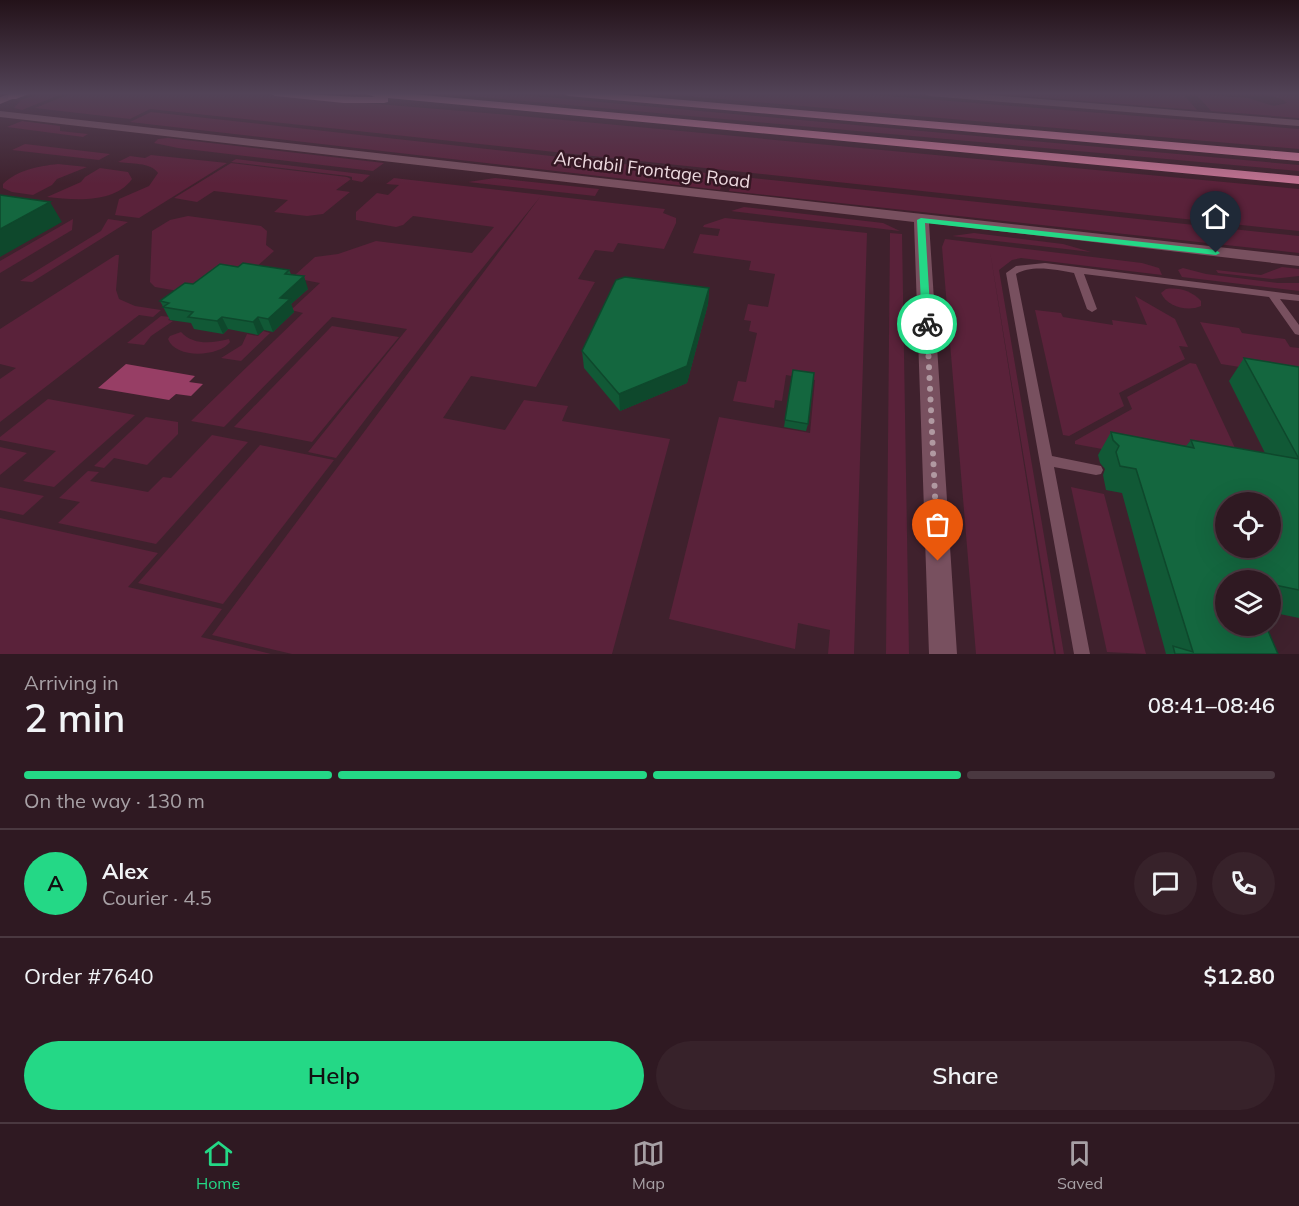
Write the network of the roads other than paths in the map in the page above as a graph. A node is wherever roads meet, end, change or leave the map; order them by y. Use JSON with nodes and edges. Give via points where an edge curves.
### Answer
{"nodes":[{"id":1,"x":83,"y":124,"type":"edge"},
{"id":2,"x":698,"y":124,"type":"edge"},
{"id":3,"x":917,"y":124,"type":"edge"},
{"id":4,"x":1299,"y":157,"type":"edge"},
{"id":5,"x":1299,"y":180,"type":"edge"},
{"id":6,"x":921,"y":220,"type":"junction"},
{"id":7,"x":1299,"y":261,"type":"edge"},
{"id":8,"x":1078,"y":270,"type":"junction"},
{"id":9,"x":1272,"y":295,"type":"junction"},
{"id":10,"x":1299,"y":298,"type":"edge"},
{"id":11,"x":1092,"y":309,"type":"dead end"},
{"id":12,"x":1299,"y":332,"type":"edge"},
{"id":13,"x":1046,"y":460,"type":"junction"},
{"id":14,"x":1096,"y":470,"type":"dead end"},
{"id":15,"x":943,"y":654,"type":"edge"},
{"id":16,"x":1082,"y":654,"type":"edge"}],
"edges":[{"from":1,"to":6,"type":"street","name":"Archabil Frontage Road"},
{"from":2,"to":5,"type":"main road"},
{"from":3,"to":4,"type":"main road"},
{"from":6,"to":7,"type":"street","name":"Archabil Frontage Road"},
{"from":6,"to":15,"type":"street"},
{"from":8,"to":9,"type":"lane"},
{"from":8,"to":11,"type":"lane"},
{"from":8,"to":13,"type":"lane","via":[[1030,266],[1011,273]]},
{"from":9,"to":10,"type":"lane"},
{"from":9,"to":12,"type":"lane"},
{"from":13,"to":14,"type":"lane"},
{"from":13,"to":16,"type":"lane"}]}
